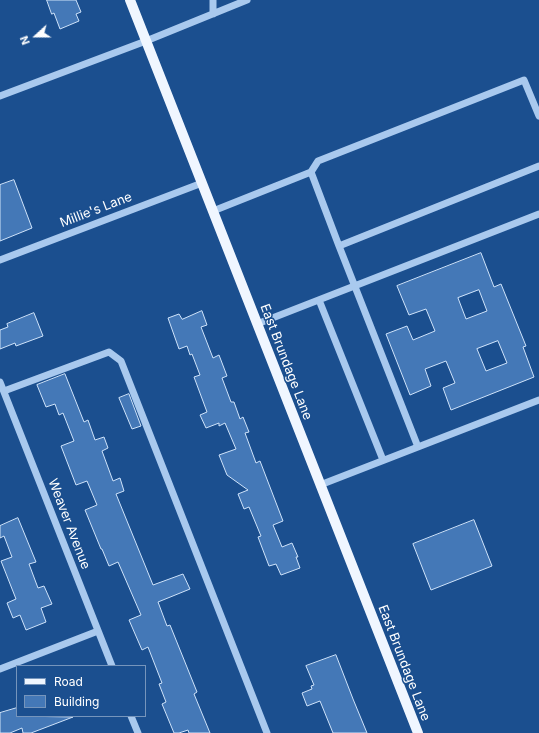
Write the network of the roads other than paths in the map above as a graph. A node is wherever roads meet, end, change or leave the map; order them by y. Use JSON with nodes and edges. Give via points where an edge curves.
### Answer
{"nodes":[{"id":1,"x":130,"y":0,"type":"edge"},
{"id":2,"x":213,"y":0,"type":"edge"},
{"id":3,"x":247,"y":0,"type":"edge"},
{"id":4,"x":213,"y":14,"type":"junction"},
{"id":5,"x":146,"y":41,"type":"junction"},
{"id":6,"x":0,"y":96,"type":"edge"},
{"id":7,"x":539,"y":116,"type":"edge"},
{"id":8,"x":539,"y":166,"type":"edge"},
{"id":9,"x":311,"y":172,"type":"junction"},
{"id":10,"x":202,"y":183,"type":"junction"},
{"id":11,"x":213,"y":211,"type":"junction"},
{"id":12,"x":539,"y":214,"type":"edge"},
{"id":13,"x":339,"y":246,"type":"junction"},
{"id":14,"x":0,"y":260,"type":"edge"},
{"id":15,"x":355,"y":286,"type":"junction"},
{"id":16,"x":319,"y":300,"type":"junction"},
{"id":17,"x":257,"y":324,"type":"junction"},
{"id":18,"x":0,"y":382,"type":"edge"},
{"id":19,"x":4,"y":391,"type":"junction"},
{"id":20,"x":539,"y":400,"type":"edge"},
{"id":21,"x":418,"y":447,"type":"junction"},
{"id":22,"x":383,"y":460,"type":"junction"},
{"id":23,"x":320,"y":485,"type":"junction"},
{"id":24,"x":98,"y":631,"type":"junction"},
{"id":25,"x":112,"y":665,"type":"edge"},
{"id":26,"x":0,"y":669,"type":"edge"},
{"id":27,"x":131,"y":717,"type":"edge"},
{"id":28,"x":138,"y":733,"type":"edge"},
{"id":29,"x":267,"y":733,"type":"edge"},
{"id":30,"x":418,"y":733,"type":"edge"}],
"edges":[{"from":1,"to":5,"type":"main road","name":"East Brundage Lane"},
{"from":2,"to":4,"type":"street"},
{"from":3,"to":4,"type":"street"},
{"from":4,"to":5,"type":"street"},
{"from":5,"to":6,"type":"street"},
{"from":5,"to":10,"type":"main road","name":"East Brundage Lane"},
{"from":7,"to":9,"type":"street","via":[[524,80],[318,161]]},
{"from":8,"to":13,"type":"street"},
{"from":9,"to":11,"type":"street"},
{"from":9,"to":13,"type":"street"},
{"from":10,"to":11,"type":"main road","name":"East Brundage Lane"},
{"from":10,"to":14,"type":"street","name":"Millie's Lane"},
{"from":11,"to":17,"type":"main road","name":"East Brundage Lane"},
{"from":12,"to":15,"type":"street"},
{"from":13,"to":15,"type":"street"},
{"from":15,"to":16,"type":"street"},
{"from":15,"to":21,"type":"street"},
{"from":16,"to":17,"type":"street"},
{"from":16,"to":22,"type":"street"},
{"from":17,"to":23,"type":"main road","name":"East Brundage Lane"},
{"from":18,"to":19,"type":"street"},
{"from":19,"to":24,"type":"street","name":"Weaver Avenue"},
{"from":19,"to":29,"type":"street","via":[[109,352],[122,361]]},
{"from":20,"to":21,"type":"street"},
{"from":21,"to":22,"type":"street"},
{"from":22,"to":23,"type":"street"},
{"from":23,"to":30,"type":"main road","name":"East Brundage Lane"},
{"from":24,"to":25,"type":"street","name":"Weaver Avenue"},
{"from":24,"to":26,"type":"street"},
{"from":27,"to":28,"type":"street"}]}
